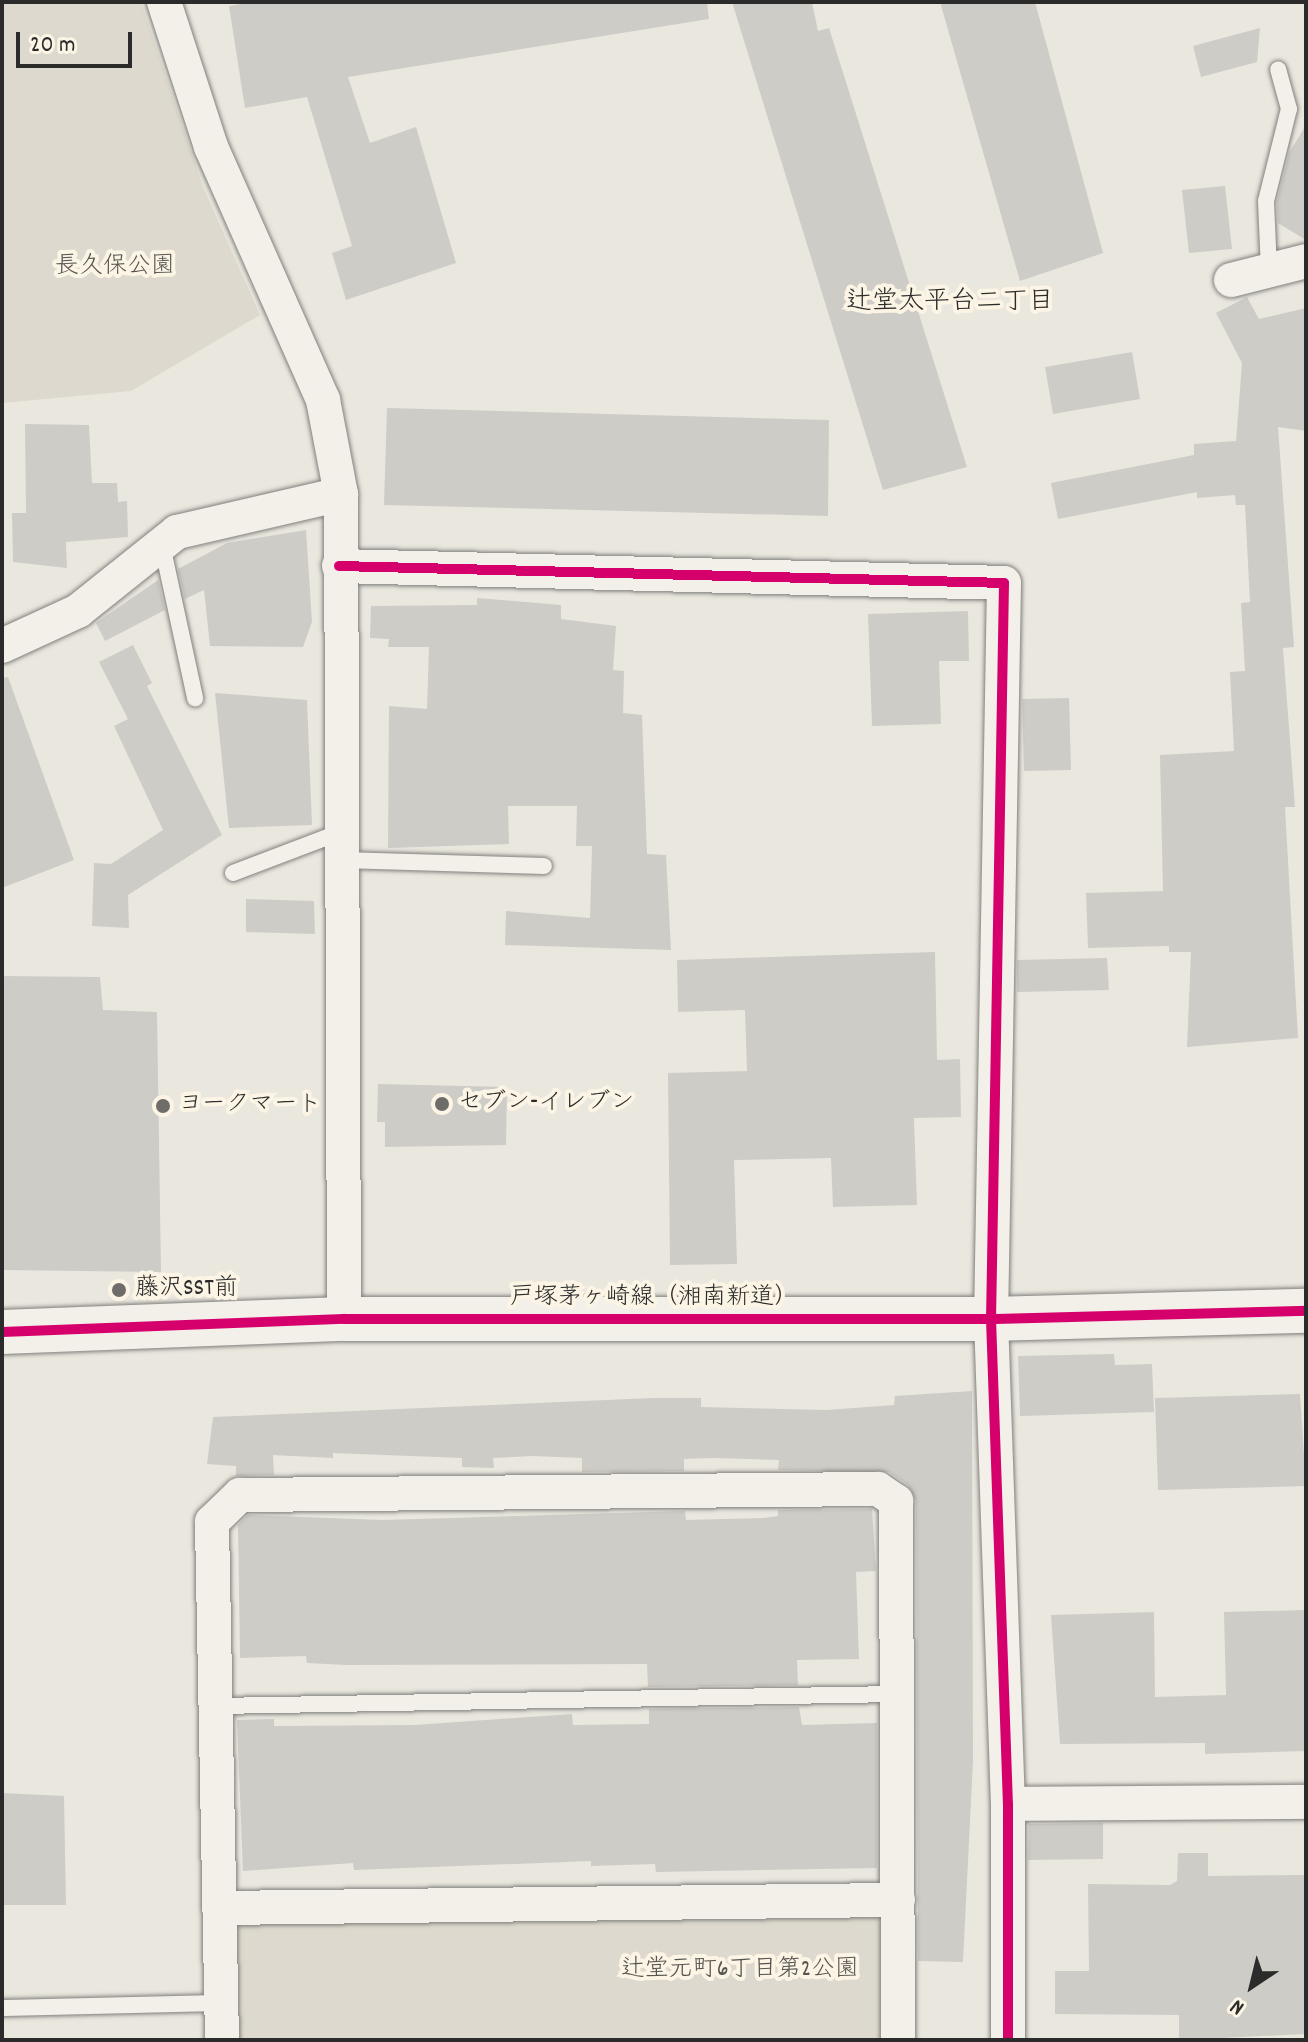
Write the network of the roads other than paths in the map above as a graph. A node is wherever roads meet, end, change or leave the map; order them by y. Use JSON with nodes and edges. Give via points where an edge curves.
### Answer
{"nodes":[{"id":1,"x":164,"y":2,"type":"edge"},
{"id":2,"x":1278,"y":69,"type":"dead end"},
{"id":3,"x":1306,"y":261,"type":"edge"},
{"id":4,"x":1269,"y":270,"type":"junction"},
{"id":5,"x":1231,"y":280,"type":"dead end"},
{"id":6,"x":341,"y":494,"type":"junction"},
{"id":7,"x":162,"y":545,"type":"junction"},
{"id":8,"x":339,"y":566,"type":"junction"},
{"id":9,"x":2,"y":646,"type":"edge"},
{"id":10,"x":195,"y":698,"type":"dead end"},
{"id":11,"x":341,"y":846,"type":"junction"},
{"id":12,"x":544,"y":866,"type":"dead end"},
{"id":13,"x":233,"y":873,"type":"dead end"},
{"id":14,"x":1306,"y":1311,"type":"edge"},
{"id":15,"x":344,"y":1319,"type":"junction"},
{"id":16,"x":991,"y":1319,"type":"junction"},
{"id":17,"x":2,"y":1332,"type":"edge"},
{"id":18,"x":897,"y":1694,"type":"junction"},
{"id":19,"x":216,"y":1706,"type":"junction"},
{"id":20,"x":1306,"y":1802,"type":"edge"},
{"id":21,"x":1008,"y":1804,"type":"junction"},
{"id":22,"x":898,"y":1900,"type":"junction"},
{"id":23,"x":219,"y":1908,"type":"junction"},
{"id":24,"x":221,"y":2003,"type":"junction"},
{"id":25,"x":2,"y":2008,"type":"edge"},
{"id":26,"x":222,"y":2040,"type":"edge"},
{"id":27,"x":898,"y":2040,"type":"edge"},
{"id":28,"x":1008,"y":2040,"type":"edge"}],
"edges":[{"from":1,"to":6,"type":"street","via":[[211,147],[323,400]]},
{"from":2,"to":4,"type":"lane","via":[[1289,109],[1266,201]]},
{"from":3,"to":4,"type":"street"},
{"from":4,"to":5,"type":"street"},
{"from":6,"to":7,"type":"street","via":[[177,532]]},
{"from":6,"to":8,"type":"street"},
{"from":7,"to":9,"type":"street","via":[[78,611]]},
{"from":7,"to":10,"type":"lane"},
{"from":8,"to":11,"type":"street"},
{"from":8,"to":16,"type":"street","via":[[1004,583]]},
{"from":11,"to":12,"type":"lane"},
{"from":11,"to":13,"type":"lane"},
{"from":11,"to":15,"type":"street"},
{"from":14,"to":16,"type":"main road","name":"戸塚茅ヶ崎線（湘南新道）"},
{"from":15,"to":16,"type":"main road","name":"戸塚茅ヶ崎線（湘南新道）"},
{"from":15,"to":17,"type":"main road","name":"戸塚茅ヶ崎線（湘南新道）"},
{"from":16,"to":21,"type":"street"},
{"from":18,"to":19,"type":"lane"},
{"from":18,"to":19,"type":"street","via":[[896,1501],[878,1489],[240,1495],[212,1522]]},
{"from":18,"to":22,"type":"street"},
{"from":19,"to":23,"type":"street"},
{"from":20,"to":21,"type":"street"},
{"from":21,"to":28,"type":"street"},
{"from":22,"to":23,"type":"street"},
{"from":22,"to":27,"type":"street"},
{"from":23,"to":24,"type":"street"},
{"from":24,"to":25,"type":"lane"},
{"from":24,"to":26,"type":"street"}]}
